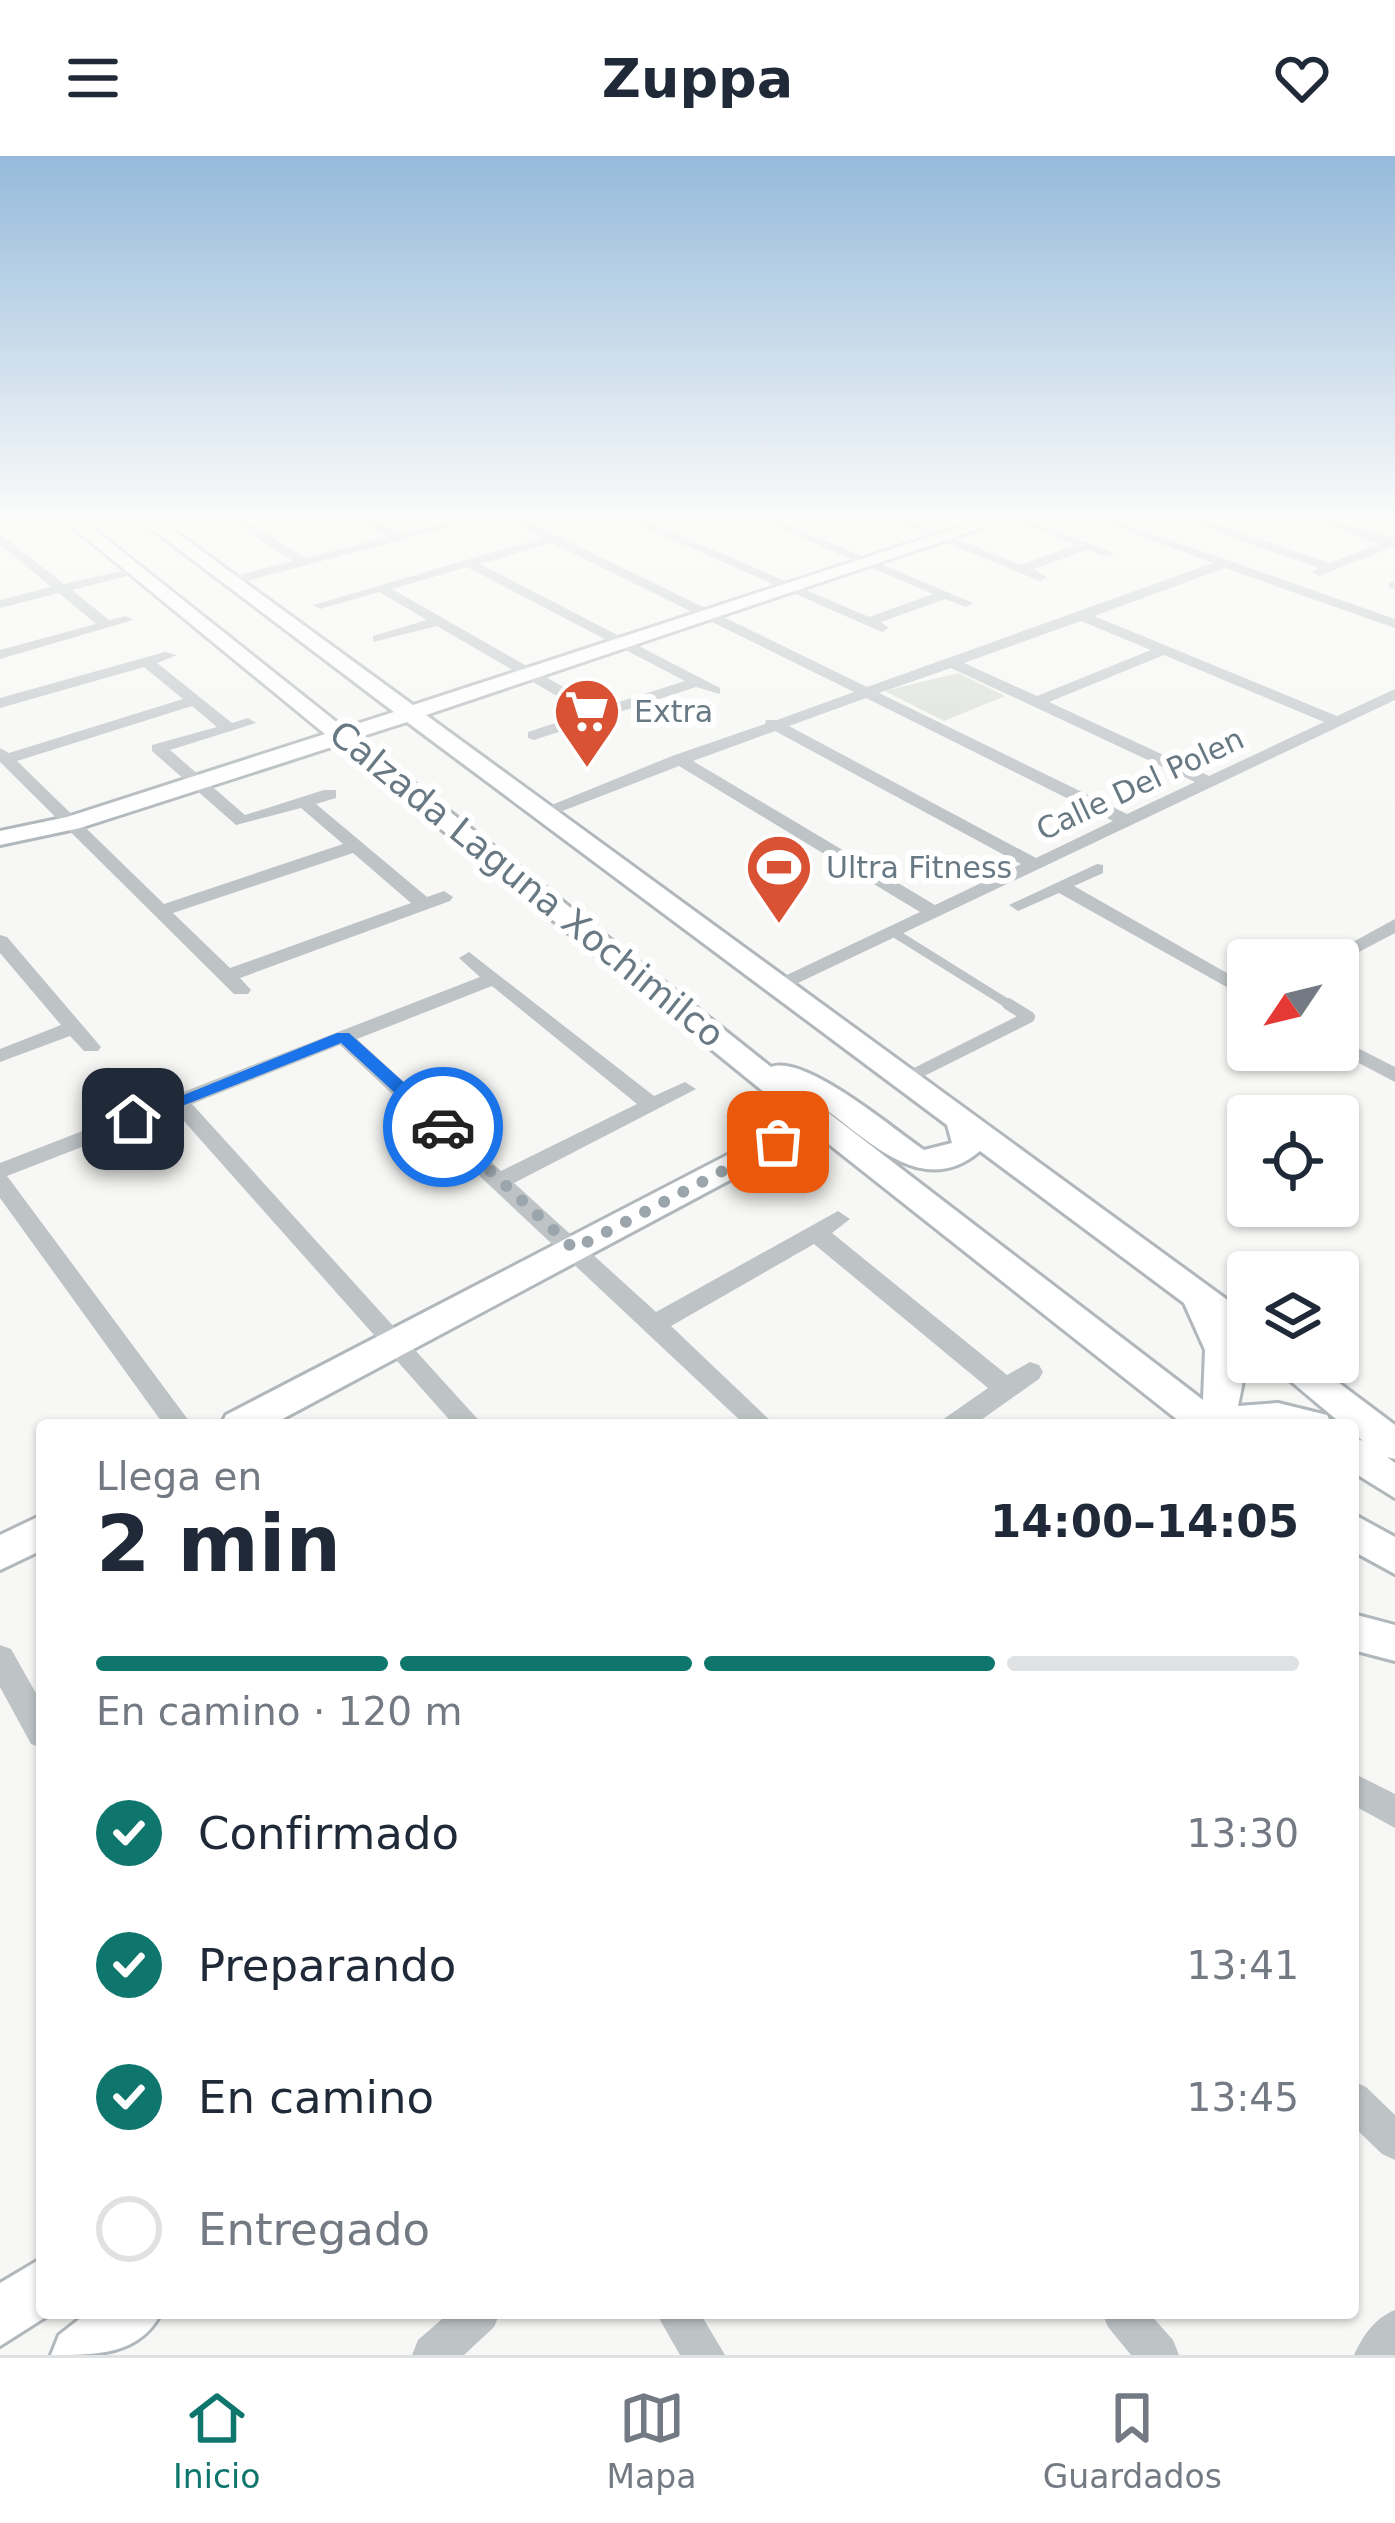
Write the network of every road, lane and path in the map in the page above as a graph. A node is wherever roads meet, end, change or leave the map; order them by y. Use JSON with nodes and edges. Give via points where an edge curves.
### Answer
{"nodes":[{"id":1,"x":101,"y":622,"type":"edge"},
{"id":2,"x":121,"y":622,"type":"edge"},
{"id":3,"x":199,"y":622,"type":"edge"},
{"id":4,"x":286,"y":622,"type":"edge"},
{"id":5,"x":437,"y":622,"type":"joint"},
{"id":6,"x":583,"y":622,"type":"edge"},
{"id":7,"x":691,"y":622,"type":"edge"},
{"id":8,"x":724,"y":622,"type":"edge"},
{"id":9,"x":1072,"y":622,"type":"edge"},
{"id":10,"x":1095,"y":622,"type":"edge"},
{"id":11,"x":106,"y":626,"type":"junction"},
{"id":12,"x":378,"y":639,"type":"dead end"},
{"id":13,"x":626,"y":644,"type":"junction"},
{"id":14,"x":1164,"y":650,"type":"junction"},
{"id":15,"x":0,"y":655,"type":"edge"},
{"id":16,"x":170,"y":655,"type":"dead end"},
{"id":17,"x":147,"y":662,"type":"junction"},
{"id":18,"x":957,"y":665,"type":"junction"},
{"id":19,"x":530,"y":675,"type":"junction"},
{"id":20,"x":698,"y":682,"type":"junction"},
{"id":21,"x":864,"y":690,"type":"junction"},
{"id":22,"x":715,"y":691,"type":"dead end"},
{"id":23,"x":1395,"y":694,"type":"edge"},
{"id":24,"x":194,"y":701,"type":"junction"},
{"id":25,"x":1036,"y":702,"type":"junction"},
{"id":26,"x":0,"y":703,"type":"edge"},
{"id":27,"x":599,"y":714,"type":"junction"},
{"id":28,"x":411,"y":715,"type":"junction"},
{"id":29,"x":1336,"y":721,"type":"junction"},
{"id":30,"x":248,"y":723,"type":"dead end"},
{"id":31,"x":772,"y":723,"type":"junction"},
{"id":32,"x":226,"y":727,"type":"junction"},
{"id":33,"x":534,"y":735,"type":"dead end"},
{"id":34,"x":344,"y":736,"type":"junction"},
{"id":35,"x":3,"y":756,"type":"edge"},
{"id":36,"x":678,"y":759,"type":"junction"},
{"id":37,"x":1208,"y":782,"type":"junction"},
{"id":38,"x":199,"y":783,"type":"junction"},
{"id":39,"x":330,"y":794,"type":"dead end"},
{"id":40,"x":304,"y":802,"type":"junction"},
{"id":41,"x":541,"y":813,"type":"junction"},
{"id":42,"x":1125,"y":820,"type":"junction"},
{"id":43,"x":72,"y":823,"type":"junction"},
{"id":44,"x":0,"y":838,"type":"edge"},
{"id":45,"x":355,"y":846,"type":"junction"},
{"id":46,"x":1034,"y":864,"type":"junction"},
{"id":47,"x":1097,"y":869,"type":"dead end"},
{"id":48,"x":1060,"y":886,"type":"junction"},
{"id":49,"x":1018,"y":905,"type":"dead end"},
{"id":50,"x":160,"y":910,"type":"junction"},
{"id":51,"x":933,"y":912,"type":"junction"},
{"id":52,"x":1395,"y":925,"type":"edge"},
{"id":53,"x":892,"y":932,"type":"junction"},
{"id":54,"x":0,"y":940,"type":"edge"},
{"id":55,"x":1359,"y":944,"type":"edge"},
{"id":56,"x":469,"y":958,"type":"dead end"},
{"id":57,"x":494,"y":978,"type":"junction"},
{"id":58,"x":1227,"y":981,"type":"edge"},
{"id":59,"x":779,"y":986,"type":"junction"},
{"id":60,"x":74,"y":1027,"type":"junction"},
{"id":61,"x":343,"y":1036,"type":"junction"},
{"id":62,"x":91,"y":1047,"type":"dead end"},
{"id":63,"x":0,"y":1056,"type":"edge"},
{"id":64,"x":1359,"y":1056,"type":"edge"},
{"id":65,"x":741,"y":1057,"type":"junction"},
{"id":66,"x":1395,"y":1076,"type":"edge"},
{"id":67,"x":907,"y":1078,"type":"junction"},
{"id":68,"x":685,"y":1089,"type":"dead end"},
{"id":69,"x":178,"y":1101,"type":"junction"},
{"id":70,"x":652,"y":1105,"type":"junction"},
{"id":71,"x":953,"y":1112,"type":"junction"},
{"id":72,"x":818,"y":1120,"type":"junction"},
{"id":73,"x":0,"y":1172,"type":"edge"},
{"id":74,"x":501,"y":1180,"type":"junction"},
{"id":75,"x":0,"y":1182,"type":"edge"},
{"id":76,"x":574,"y":1249,"type":"junction"},
{"id":77,"x":1196,"y":1294,"type":"junction"},
{"id":78,"x":1227,"y":1317,"type":"edge"},
{"id":79,"x":655,"y":1324,"type":"junction"},
{"id":80,"x":395,"y":1342,"type":"junction"},
{"id":81,"x":1314,"y":1383,"type":"edge"},
{"id":82,"x":175,"y":1419,"type":"edge"},
{"id":83,"x":250,"y":1419,"type":"edge"},
{"id":84,"x":465,"y":1419,"type":"edge"},
{"id":85,"x":756,"y":1419,"type":"edge"},
{"id":86,"x":963,"y":1419,"type":"edge"},
{"id":87,"x":1206,"y":1419,"type":"edge"},
{"id":88,"x":1216,"y":1419,"type":"edge"},
{"id":89,"x":1237,"y":1419,"type":"edge"},
{"id":90,"x":1298,"y":1419,"type":"edge"},
{"id":91,"x":1395,"y":1445,"type":"edge"},
{"id":92,"x":1359,"y":1456,"type":"edge"},
{"id":93,"x":1395,"y":1483,"type":"edge"},
{"id":94,"x":36,"y":1534,"type":"edge"},
{"id":95,"x":1359,"y":1534,"type":"edge"},
{"id":96,"x":0,"y":1554,"type":"edge"},
{"id":97,"x":1395,"y":1558,"type":"edge"},
{"id":98,"x":1359,"y":1634,"type":"edge"},
{"id":99,"x":1395,"y":1643,"type":"edge"},
{"id":100,"x":0,"y":1658,"type":"edge"},
{"id":101,"x":36,"y":1723,"type":"edge"},
{"id":102,"x":1359,"y":1791,"type":"edge"},
{"id":103,"x":1395,"y":1812,"type":"edge"},
{"id":104,"x":1359,"y":2106,"type":"edge"},
{"id":105,"x":1395,"y":2141,"type":"edge"},
{"id":106,"x":36,"y":2291,"type":"edge"},
{"id":107,"x":0,"y":2318,"type":"edge"},
{"id":108,"x":125,"y":2319,"type":"edge"},
{"id":109,"x":473,"y":2319,"type":"edge"},
{"id":110,"x":680,"y":2319,"type":"edge"},
{"id":111,"x":1127,"y":2319,"type":"edge"},
{"id":112,"x":1395,"y":2330,"type":"edge"},
{"id":113,"x":79,"y":2355,"type":"edge"},
{"id":114,"x":433,"y":2355,"type":"edge"},
{"id":115,"x":704,"y":2355,"type":"edge"},
{"id":116,"x":1158,"y":2355,"type":"edge"},
{"id":117,"x":1375,"y":2355,"type":"edge"}],
"edges":[{"from":1,"to":11,"type":"street"},
{"from":2,"to":11,"type":"street"},
{"from":3,"to":34,"type":"main road","name":"Calzada Laguna Xochimilco"},
{"from":4,"to":28,"type":"main road","name":"Calzada Laguna Xochimilco"},
{"from":5,"to":12,"type":"street"},
{"from":5,"to":19,"type":"street"},
{"from":6,"to":13,"type":"street"},
{"from":7,"to":13,"type":"main road"},
{"from":8,"to":21,"type":"street"},
{"from":9,"to":18,"type":"street"},
{"from":10,"to":14,"type":"street"},
{"from":11,"to":15,"type":"street"},
{"from":13,"to":19,"type":"main road"},
{"from":13,"to":20,"type":"street"},
{"from":14,"to":25,"type":"street"},
{"from":14,"to":29,"type":"street"},
{"from":16,"to":17,"type":"street"},
{"from":17,"to":24,"type":"street"},
{"from":17,"to":26,"type":"street"},
{"from":18,"to":21,"type":"street"},
{"from":18,"to":25,"type":"street"},
{"from":19,"to":27,"type":"street"},
{"from":19,"to":28,"type":"main road"},
{"from":20,"to":22,"type":"street"},
{"from":20,"to":27,"type":"street"},
{"from":21,"to":31,"type":"street"},
{"from":21,"to":42,"type":"street"},
{"from":23,"to":29,"type":"street","name":"Calle Del Polen"},
{"from":24,"to":32,"type":"street"},
{"from":24,"to":35,"type":"street"},
{"from":25,"to":37,"type":"street"},
{"from":27,"to":33,"type":"street"},
{"from":28,"to":34,"type":"main road"},
{"from":28,"to":41,"type":"main road","name":"Calzada Laguna Xochimilco"},
{"from":29,"to":37,"type":"street","name":"Calle Del Polen"},
{"from":30,"to":32,"type":"street"},
{"from":31,"to":36,"type":"street"},
{"from":31,"to":46,"type":"street"},
{"from":32,"to":38,"type":"street","via":[[158,748]]},
{"from":34,"to":38,"type":"main road"},
{"from":34,"to":65,"type":"main road","name":"Calzada Laguna Xochimilco"},
{"from":35,"to":43,"type":"street"},
{"from":36,"to":41,"type":"street"},
{"from":36,"to":51,"type":"street"},
{"from":37,"to":42,"type":"street","name":"Calle Del Polen"},
{"from":38,"to":40,"type":"street","via":[[242,821]]},
{"from":38,"to":43,"type":"main road"},
{"from":39,"to":40,"type":"street"},
{"from":40,"to":45,"type":"street"},
{"from":41,"to":59,"type":"main road","name":"Calzada Laguna Xochimilco"},
{"from":42,"to":46,"type":"street","name":"Calle Del Polen"},
{"from":43,"to":44,"type":"main road"},
{"from":43,"to":50,"type":"street"},
{"from":45,"to":50,"type":"street"},
{"from":45,"to":50,"type":"street","via":[[435,901],[234,983]]},
{"from":46,"to":51,"type":"street","name":"Calle Del Polen"},
{"from":47,"to":48,"type":"street"},
{"from":48,"to":49,"type":"street"},
{"from":48,"to":58,"type":"street"},
{"from":51,"to":53,"type":"street","name":"Calle Del Polen"},
{"from":52,"to":55,"type":"street"},
{"from":53,"to":59,"type":"street","name":"Calle Del Polen"},
{"from":53,"to":67,"type":"lane","via":[[1029,1017]]},
{"from":54,"to":60,"type":"street"},
{"from":56,"to":57,"type":"street"},
{"from":57,"to":61,"type":"street"},
{"from":57,"to":70,"type":"street"},
{"from":59,"to":67,"type":"main road","name":"Calzada Laguna Xochimilco"},
{"from":60,"to":62,"type":"street"},
{"from":60,"to":63,"type":"street"},
{"from":61,"to":69,"type":"street"},
{"from":61,"to":74,"type":"street"},
{"from":64,"to":66,"type":"street"},
{"from":65,"to":71,"type":"main road","via":[[823,1093],[915,1159],[933,1162],[967,1148]]},
{"from":65,"to":72,"type":"main road","name":"Calzada Laguna Xochimilco"},
{"from":67,"to":71,"type":"main road","name":"Calzada Laguna Xochimilco"},
{"from":68,"to":70,"type":"street"},
{"from":69,"to":73,"type":"street"},
{"from":69,"to":80,"type":"street"},
{"from":70,"to":74,"type":"street"},
{"from":71,"to":77,"type":"main road","name":"Calzada Laguna Xochimilco"},
{"from":72,"to":76,"type":"main road"},
{"from":72,"to":87,"type":"main road","name":"Calzada Laguna Xochimilco"},
{"from":74,"to":76,"type":"street"},
{"from":75,"to":82,"type":"street"},
{"from":76,"to":79,"type":"street"},
{"from":76,"to":80,"type":"main road"},
{"from":77,"to":78,"type":"main road","name":"Calzada Laguna Xochimilco"},
{"from":77,"to":88,"type":"main road","via":[[1225,1351],[1229,1377]]},
{"from":79,"to":85,"type":"street"},
{"from":79,"to":86,"type":"street","via":[[826,1226],[1018,1380]]},
{"from":80,"to":83,"type":"main road"},
{"from":80,"to":84,"type":"street"},
{"from":81,"to":91,"type":"main road"},
{"from":89,"to":90,"type":"main road"},
{"from":92,"to":93,"type":"main road"},
{"from":94,"to":96,"type":"main road"},
{"from":95,"to":97,"type":"main road"},
{"from":98,"to":99,"type":"main road"},
{"from":100,"to":101,"type":"street"},
{"from":102,"to":103,"type":"street"},
{"from":104,"to":105,"type":"street"},
{"from":106,"to":107,"type":"main road"},
{"from":108,"to":113,"type":"main road"},
{"from":109,"to":114,"type":"street"},
{"from":110,"to":115,"type":"street"},
{"from":111,"to":116,"type":"street"},
{"from":112,"to":117,"type":"street"}]}
